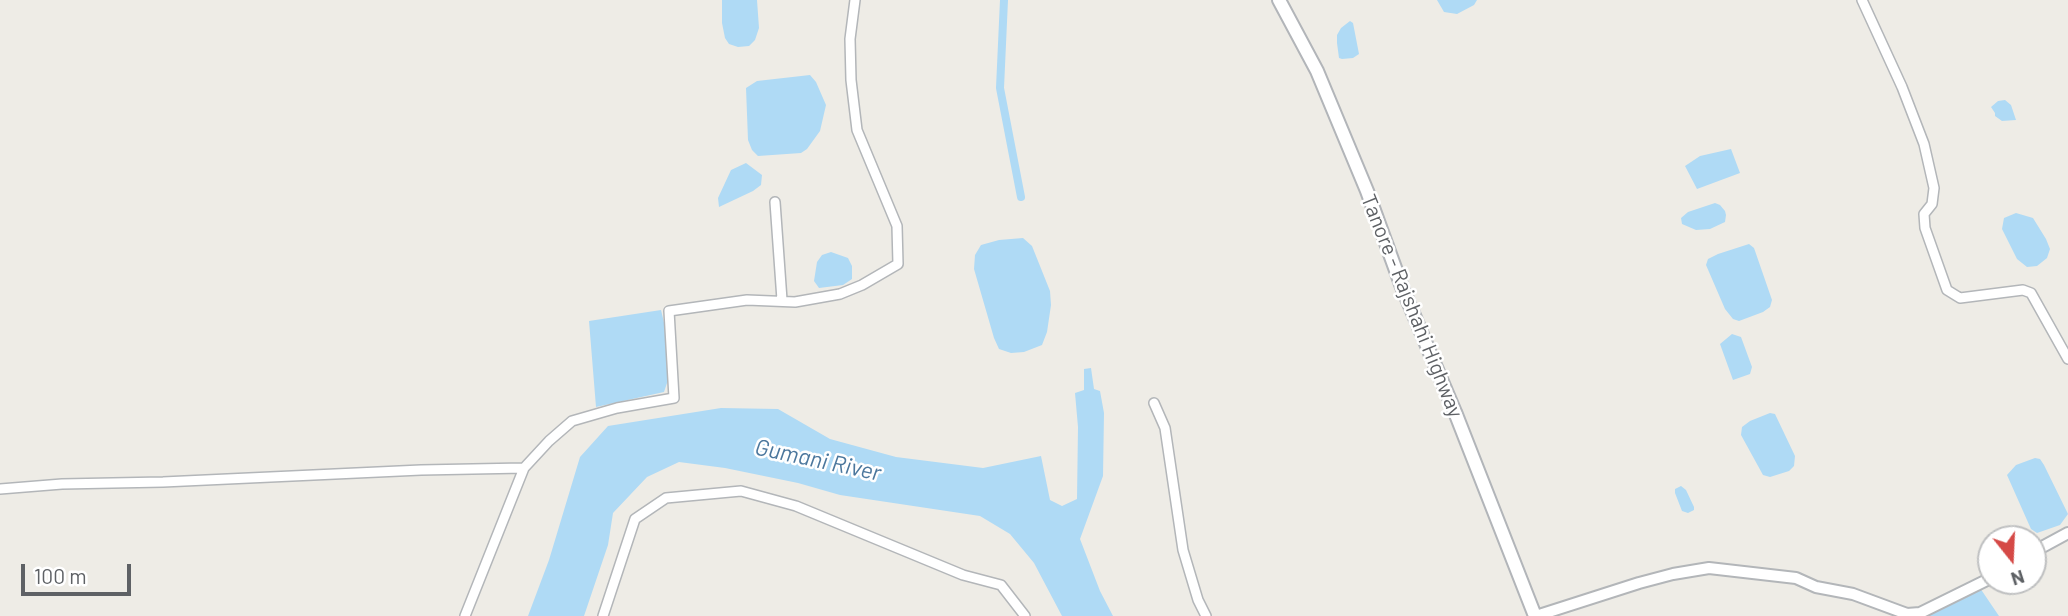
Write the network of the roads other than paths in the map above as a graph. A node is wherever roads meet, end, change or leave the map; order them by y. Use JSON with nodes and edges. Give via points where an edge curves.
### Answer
{"nodes":[{"id":1,"x":855,"y":0,"type":"edge"},
{"id":2,"x":1279,"y":0,"type":"edge"},
{"id":3,"x":1862,"y":0,"type":"edge"},
{"id":4,"x":775,"y":202,"type":"dead end"},
{"id":5,"x":782,"y":300,"type":"junction"},
{"id":6,"x":2068,"y":359,"type":"edge"},
{"id":7,"x":1154,"y":403,"type":"dead end"},
{"id":8,"x":524,"y":468,"type":"junction"},
{"id":9,"x":0,"y":489,"type":"edge"},
{"id":10,"x":2068,"y":533,"type":"edge"},
{"id":11,"x":2047,"y":544,"type":"edge"},
{"id":12,"x":1977,"y":585,"type":"edge"},
{"id":13,"x":465,"y":616,"type":"edge"},
{"id":14,"x":603,"y":616,"type":"edge"},
{"id":15,"x":1025,"y":616,"type":"edge"},
{"id":16,"x":1206,"y":616,"type":"edge"},
{"id":17,"x":1536,"y":616,"type":"edge"}],
"edges":[{"from":1,"to":5,"type":"street","via":[[850,39],[857,130],[897,226],[898,264],[840,293],[795,302]]},
{"from":2,"to":17,"type":"main road","name":"Tanore - Rajshahi Highway","via":[[1317,71]]},
{"from":3,"to":6,"type":"street","via":[[1924,144],[1934,188],[1932,204],[1924,214],[1925,228],[1947,290],[1960,298],[2023,290],[2031,293]]},
{"from":4,"to":5,"type":"street"},
{"from":5,"to":8,"type":"street","via":[[669,311],[674,398],[572,421]]},
{"from":7,"to":16,"type":"street","via":[[1166,428],[1183,550]]},
{"from":8,"to":9,"type":"street"},
{"from":8,"to":13,"type":"street"},
{"from":10,"to":11,"type":"street"},
{"from":12,"to":17,"type":"street","via":[[1920,613],[1907,614],[1797,578],[1709,568],[1639,583]]},
{"from":14,"to":15,"type":"street","via":[[635,519],[666,498],[741,491],[796,506],[963,575],[1001,585]]}]}
